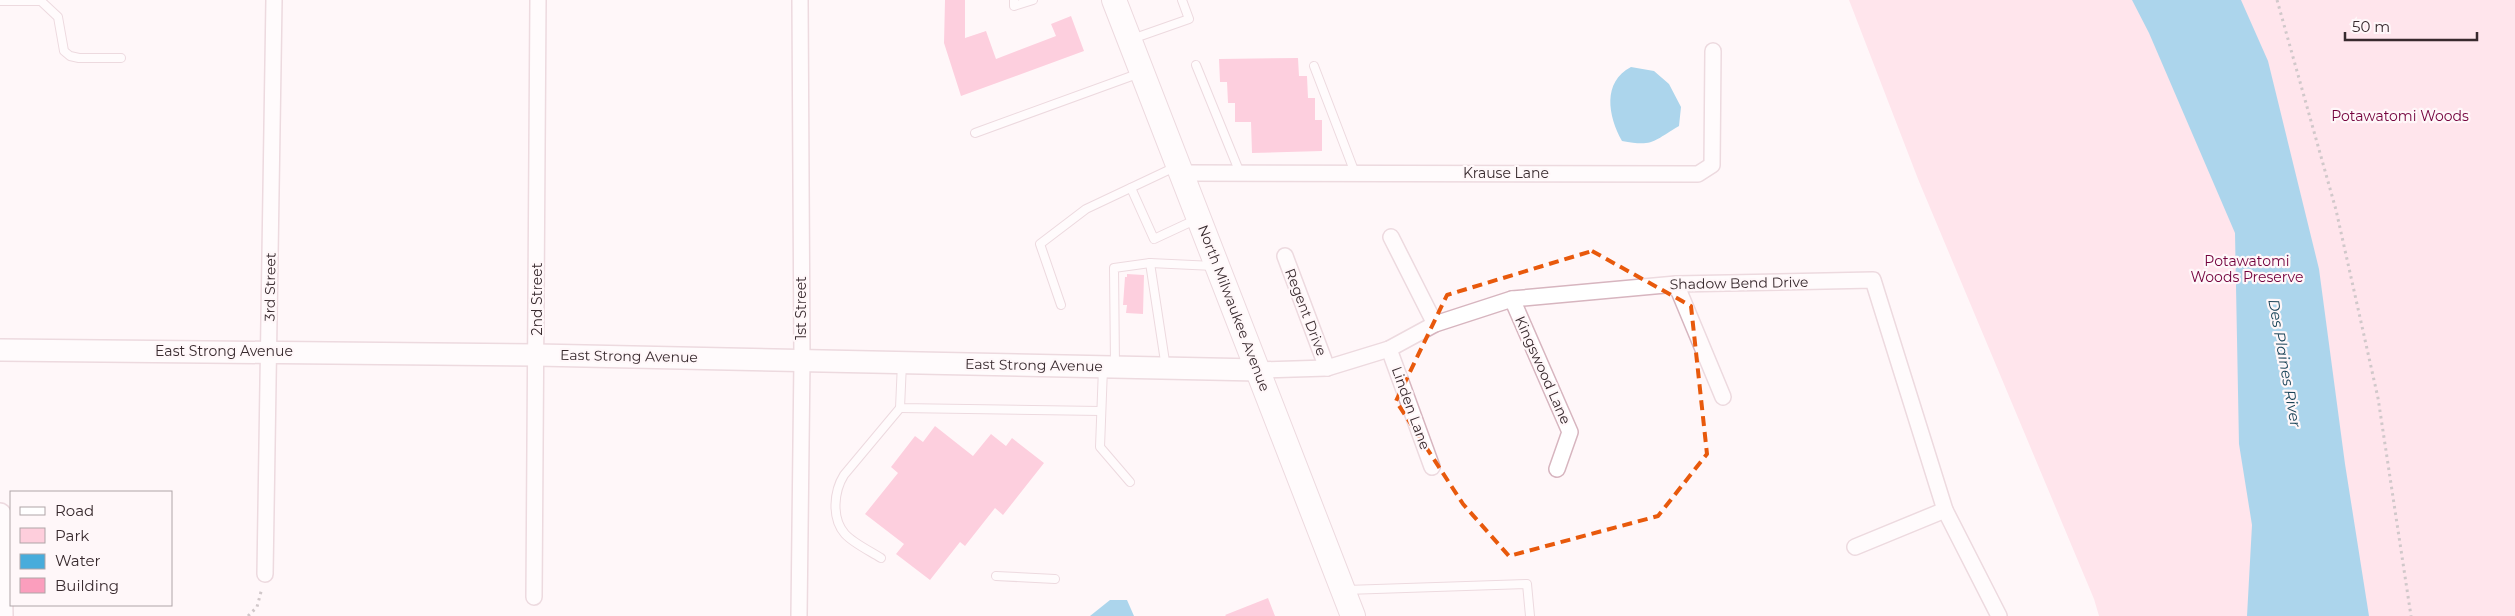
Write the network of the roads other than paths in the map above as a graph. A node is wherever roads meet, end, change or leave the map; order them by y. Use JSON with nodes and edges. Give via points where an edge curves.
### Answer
{"nodes":[{"id":1,"x":41,"y":0,"type":"edge"},
{"id":2,"x":274,"y":0,"type":"edge"},
{"id":3,"x":538,"y":0,"type":"edge"},
{"id":4,"x":800,"y":0,"type":"edge"},
{"id":5,"x":1014,"y":0,"type":"edge"},
{"id":6,"x":1033,"y":0,"type":"edge"},
{"id":7,"x":1114,"y":0,"type":"edge"},
{"id":8,"x":1182,"y":0,"type":"edge"},
{"id":9,"x":0,"y":1,"type":"edge"},
{"id":10,"x":1129,"y":40,"type":"junction"},
{"id":11,"x":1713,"y":50,"type":"dead end"},
{"id":12,"x":121,"y":58,"type":"dead end"},
{"id":13,"x":1196,"y":65,"type":"dead end"},
{"id":14,"x":1314,"y":66,"type":"dead end"},
{"id":15,"x":1142,"y":72,"type":"junction"},
{"id":16,"x":975,"y":133,"type":"dead end"},
{"id":17,"x":1180,"y":169,"type":"junction"},
{"id":18,"x":1240,"y":173,"type":"junction"},
{"id":19,"x":1355,"y":173,"type":"junction"},
{"id":20,"x":1131,"y":188,"type":"junction"},
{"id":21,"x":1199,"y":218,"type":"junction"},
{"id":22,"x":1391,"y":237,"type":"dead end"},
{"id":23,"x":1285,"y":256,"type":"dead end"},
{"id":24,"x":1150,"y":263,"type":"junction"},
{"id":25,"x":1218,"y":266,"type":"junction"},
{"id":26,"x":1676,"y":284,"type":"junction"},
{"id":27,"x":1512,"y":298,"type":"junction"},
{"id":28,"x":1060,"y":305,"type":"dead end"},
{"id":29,"x":1435,"y":324,"type":"junction"},
{"id":30,"x":1389,"y":349,"type":"junction"},
{"id":31,"x":0,"y":350,"type":"edge"},
{"id":32,"x":269,"y":351,"type":"junction"},
{"id":33,"x":537,"y":355,"type":"junction"},
{"id":34,"x":802,"y":359,"type":"junction"},
{"id":35,"x":902,"y":362,"type":"junction"},
{"id":36,"x":1109,"y":366,"type":"junction"},
{"id":37,"x":1166,"y":368,"type":"junction"},
{"id":38,"x":1327,"y":368,"type":"junction"},
{"id":39,"x":1258,"y":370,"type":"junction"},
{"id":40,"x":1723,"y":397,"type":"dead end"},
{"id":41,"x":900,"y":408,"type":"junction"},
{"id":42,"x":1101,"y":411,"type":"junction"},
{"id":43,"x":1432,"y":467,"type":"dead end"},
{"id":44,"x":1557,"y":469,"type":"dead end"},
{"id":45,"x":1130,"y":482,"type":"dead end"},
{"id":46,"x":1945,"y":510,"type":"junction"},
{"id":47,"x":0,"y":514,"type":"edge"},
{"id":48,"x":1855,"y":547,"type":"dead end"},
{"id":49,"x":880,"y":558,"type":"dead end"},
{"id":50,"x":265,"y":574,"type":"road end"},
{"id":51,"x":996,"y":576,"type":"dead end"},
{"id":52,"x":1056,"y":578,"type":"dead end"},
{"id":53,"x":1344,"y":590,"type":"junction"},
{"id":54,"x":534,"y":597,"type":"dead end"},
{"id":55,"x":2,"y":616,"type":"edge"},
{"id":56,"x":799,"y":616,"type":"edge"},
{"id":57,"x":1353,"y":616,"type":"edge"},
{"id":58,"x":1530,"y":616,"type":"edge"},
{"id":59,"x":1999,"y":616,"type":"edge"}],
"edges":[{"from":1,"to":9,"type":"lane"},
{"from":1,"to":12,"type":"lane","via":[[58,17],[64,50],[70,56]]},
{"from":2,"to":32,"type":"street","name":"3rd Street"},
{"from":3,"to":33,"type":"street","name":"2nd Street"},
{"from":4,"to":34,"type":"street","name":"1st Street"},
{"from":5,"to":6,"type":"lane","via":[[1014,6]]},
{"from":7,"to":10,"type":"main road","name":"North Milwaukee Avenue"},
{"from":8,"to":10,"type":"lane","via":[[1189,18]]},
{"from":10,"to":15,"type":"main road","name":"North Milwaukee Avenue"},
{"from":11,"to":19,"type":"street","name":"Krause Lane","via":[[1712,165],[1698,174]]},
{"from":13,"to":18,"type":"lane"},
{"from":14,"to":19,"type":"lane"},
{"from":15,"to":16,"type":"lane"},
{"from":15,"to":17,"type":"main road","name":"North Milwaukee Avenue"},
{"from":17,"to":18,"type":"street","name":"Krause Lane"},
{"from":17,"to":20,"type":"lane"},
{"from":17,"to":21,"type":"main road","name":"North Milwaukee Avenue"},
{"from":18,"to":19,"type":"street","name":"Krause Lane"},
{"from":20,"to":21,"type":"lane","via":[[1154,239]]},
{"from":20,"to":28,"type":"lane","via":[[1086,209],[1040,244]]},
{"from":21,"to":25,"type":"main road","name":"North Milwaukee Avenue"},
{"from":22,"to":29,"type":"street"},
{"from":23,"to":38,"type":"street","name":"Regent Drive"},
{"from":24,"to":25,"type":"lane"},
{"from":24,"to":36,"type":"lane","via":[[1114,268]]},
{"from":24,"to":37,"type":"lane"},
{"from":25,"to":39,"type":"main road","name":"North Milwaukee Avenue"},
{"from":26,"to":27,"type":"street","name":"Shadow Bend Drive"},
{"from":26,"to":40,"type":"street"},
{"from":26,"to":46,"type":"street","name":"Shadow Bend Drive","via":[[1874,280]]},
{"from":27,"to":29,"type":"street","name":"Shadow Bend Drive"},
{"from":27,"to":44,"type":"street","name":"Kingswood Lane","via":[[1570,432]]},
{"from":29,"to":30,"type":"street","name":"Shadow Bend Drive"},
{"from":30,"to":38,"type":"street","name":"Shadow Bend Drive"},
{"from":30,"to":43,"type":"street","name":"Linden Lane"},
{"from":31,"to":32,"type":"street","name":"East Strong Avenue"},
{"from":32,"to":33,"type":"street","name":"East Strong Avenue"},
{"from":32,"to":50,"type":"street","name":"3rd Street"},
{"from":33,"to":34,"type":"street","name":"East Strong Avenue"},
{"from":33,"to":54,"type":"street","name":"2nd Street"},
{"from":34,"to":35,"type":"street","name":"East Strong Avenue"},
{"from":34,"to":56,"type":"street","name":"1st Street"},
{"from":35,"to":36,"type":"street","name":"East Strong Avenue"},
{"from":35,"to":41,"type":"lane"},
{"from":36,"to":37,"type":"street","name":"East Strong Avenue"},
{"from":36,"to":42,"type":"lane"},
{"from":37,"to":39,"type":"street","name":"East Strong Avenue"},
{"from":38,"to":39,"type":"street","name":"Shadow Bend Drive"},
{"from":39,"to":53,"type":"main road","name":"North Milwaukee Avenue"},
{"from":41,"to":42,"type":"lane"},
{"from":41,"to":49,"type":"lane","via":[[837,487],[835,502],[844,533]]},
{"from":42,"to":45,"type":"lane","via":[[1100,447]]},
{"from":46,"to":48,"type":"street"},
{"from":46,"to":59,"type":"street","name":"Shadow Bend Drive"},
{"from":47,"to":55,"type":"street"},
{"from":51,"to":52,"type":"lane"},
{"from":53,"to":57,"type":"main road","name":"North Milwaukee Avenue"},
{"from":53,"to":58,"type":"lane","via":[[1527,584]]}]}
